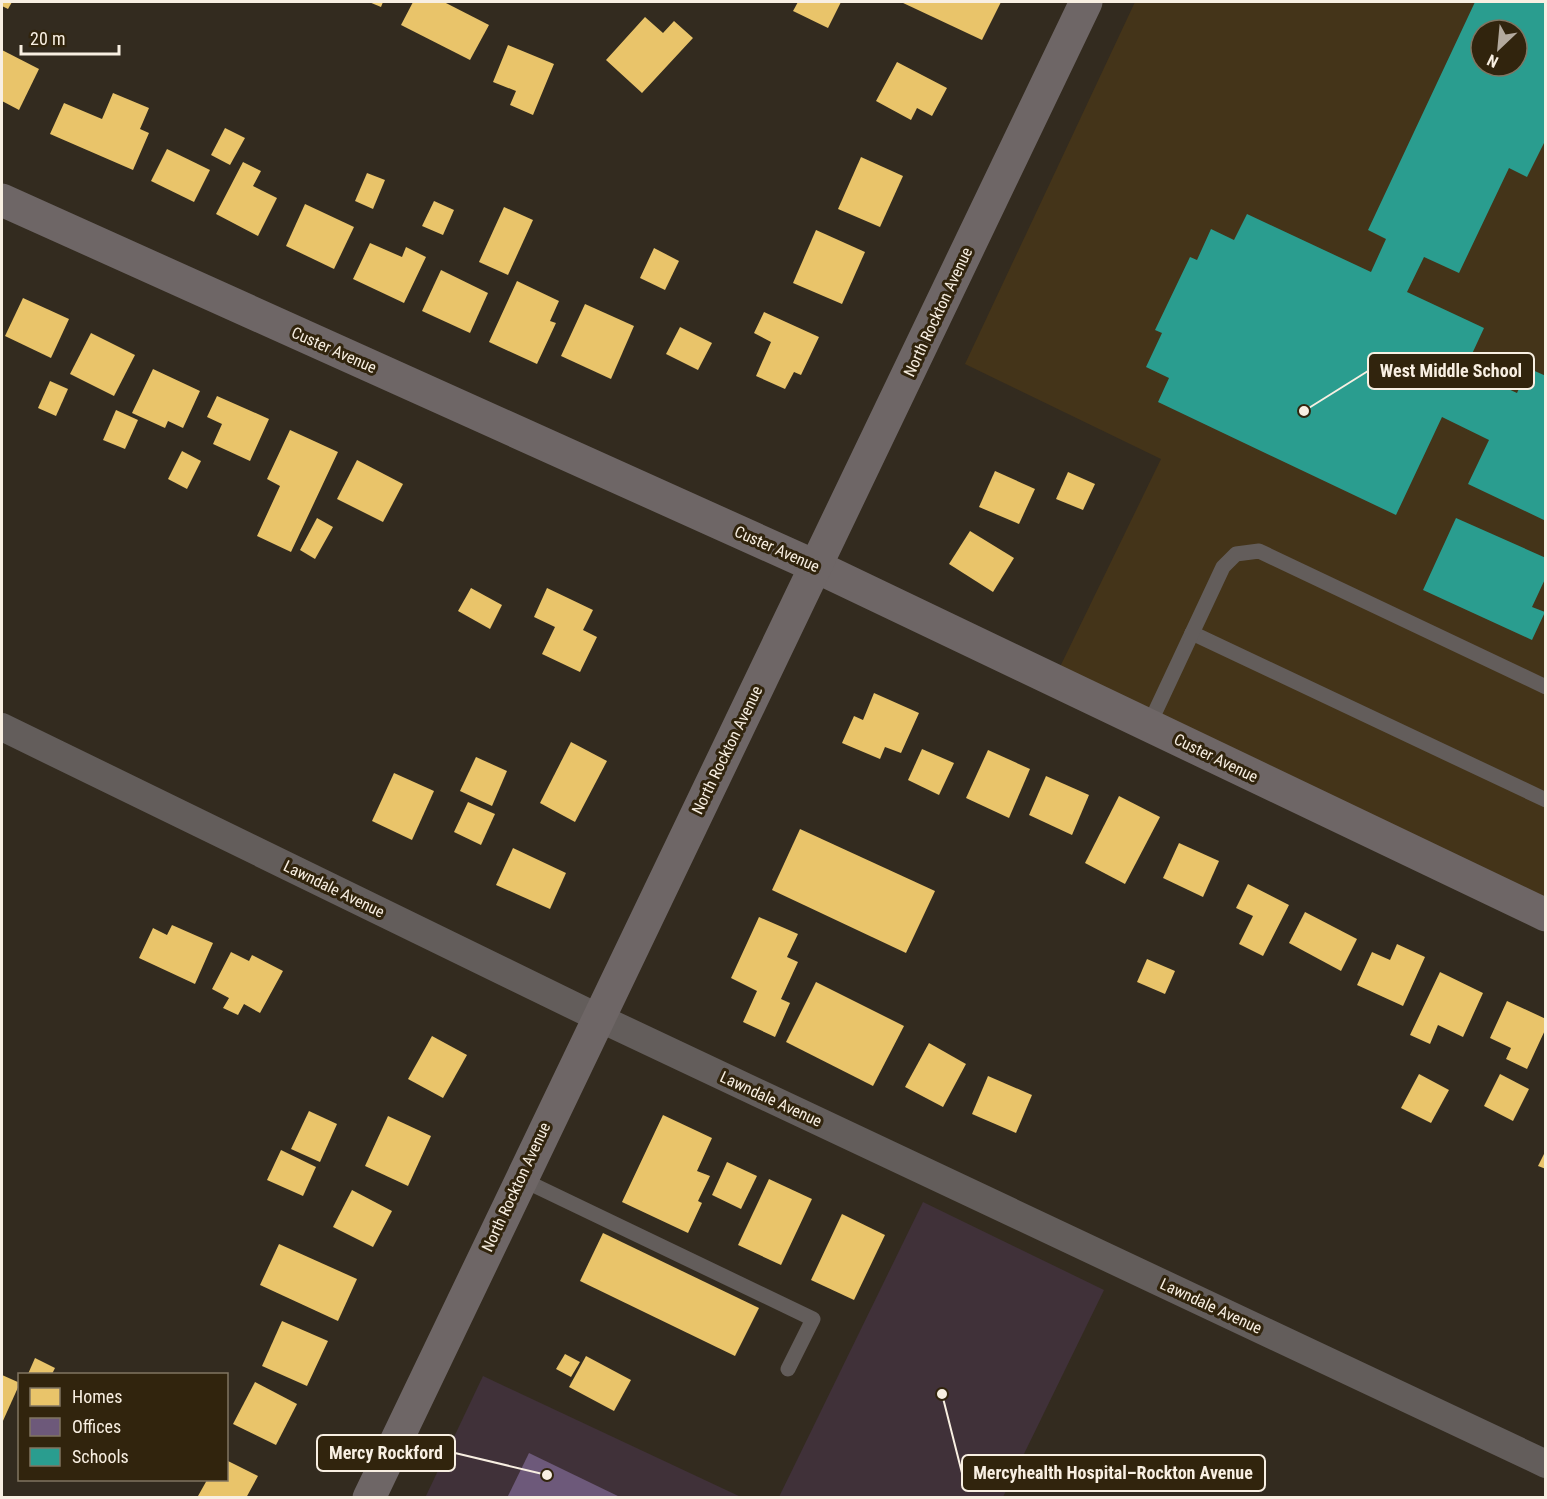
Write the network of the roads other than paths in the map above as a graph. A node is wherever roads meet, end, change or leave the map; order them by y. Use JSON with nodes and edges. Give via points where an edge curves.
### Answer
{"nodes":[{"id":1,"x":1086,"y":2,"type":"edge"},
{"id":2,"x":2,"y":200,"type":"edge"},
{"id":3,"x":817,"y":567,"type":"junction"},
{"id":4,"x":1192,"y":633,"type":"junction"},
{"id":5,"x":1545,"y":687,"type":"edge"},
{"id":6,"x":1149,"y":725,"type":"junction"},
{"id":7,"x":2,"y":728,"type":"edge"},
{"id":8,"x":1545,"y":800,"type":"edge"},
{"id":9,"x":1545,"y":915,"type":"edge"},
{"id":10,"x":597,"y":1017,"type":"junction"},
{"id":11,"x":521,"y":1179,"type":"junction"},
{"id":12,"x":788,"y":1370,"type":"dead end"},
{"id":13,"x":1545,"y":1464,"type":"edge"},
{"id":14,"x":369,"y":1497,"type":"edge"}],
"edges":[{"from":1,"to":3,"type":"street","name":"North Rockton Avenue"},
{"from":2,"to":3,"type":"street","name":"Custer Avenue"},
{"from":3,"to":6,"type":"street","name":"Custer Avenue"},
{"from":3,"to":10,"type":"street","name":"North Rockton Avenue"},
{"from":4,"to":5,"type":"lane","via":[[1223,567],[1236,554],[1259,551]]},
{"from":4,"to":6,"type":"lane"},
{"from":4,"to":8,"type":"lane"},
{"from":6,"to":9,"type":"street","name":"Custer Avenue"},
{"from":7,"to":10,"type":"street","name":"Lawndale Avenue"},
{"from":10,"to":11,"type":"street","name":"North Rockton Avenue"},
{"from":10,"to":13,"type":"street","name":"Lawndale Avenue"},
{"from":11,"to":12,"type":"lane","via":[[813,1319]]},
{"from":11,"to":14,"type":"street","name":"North Rockton Avenue"}]}
